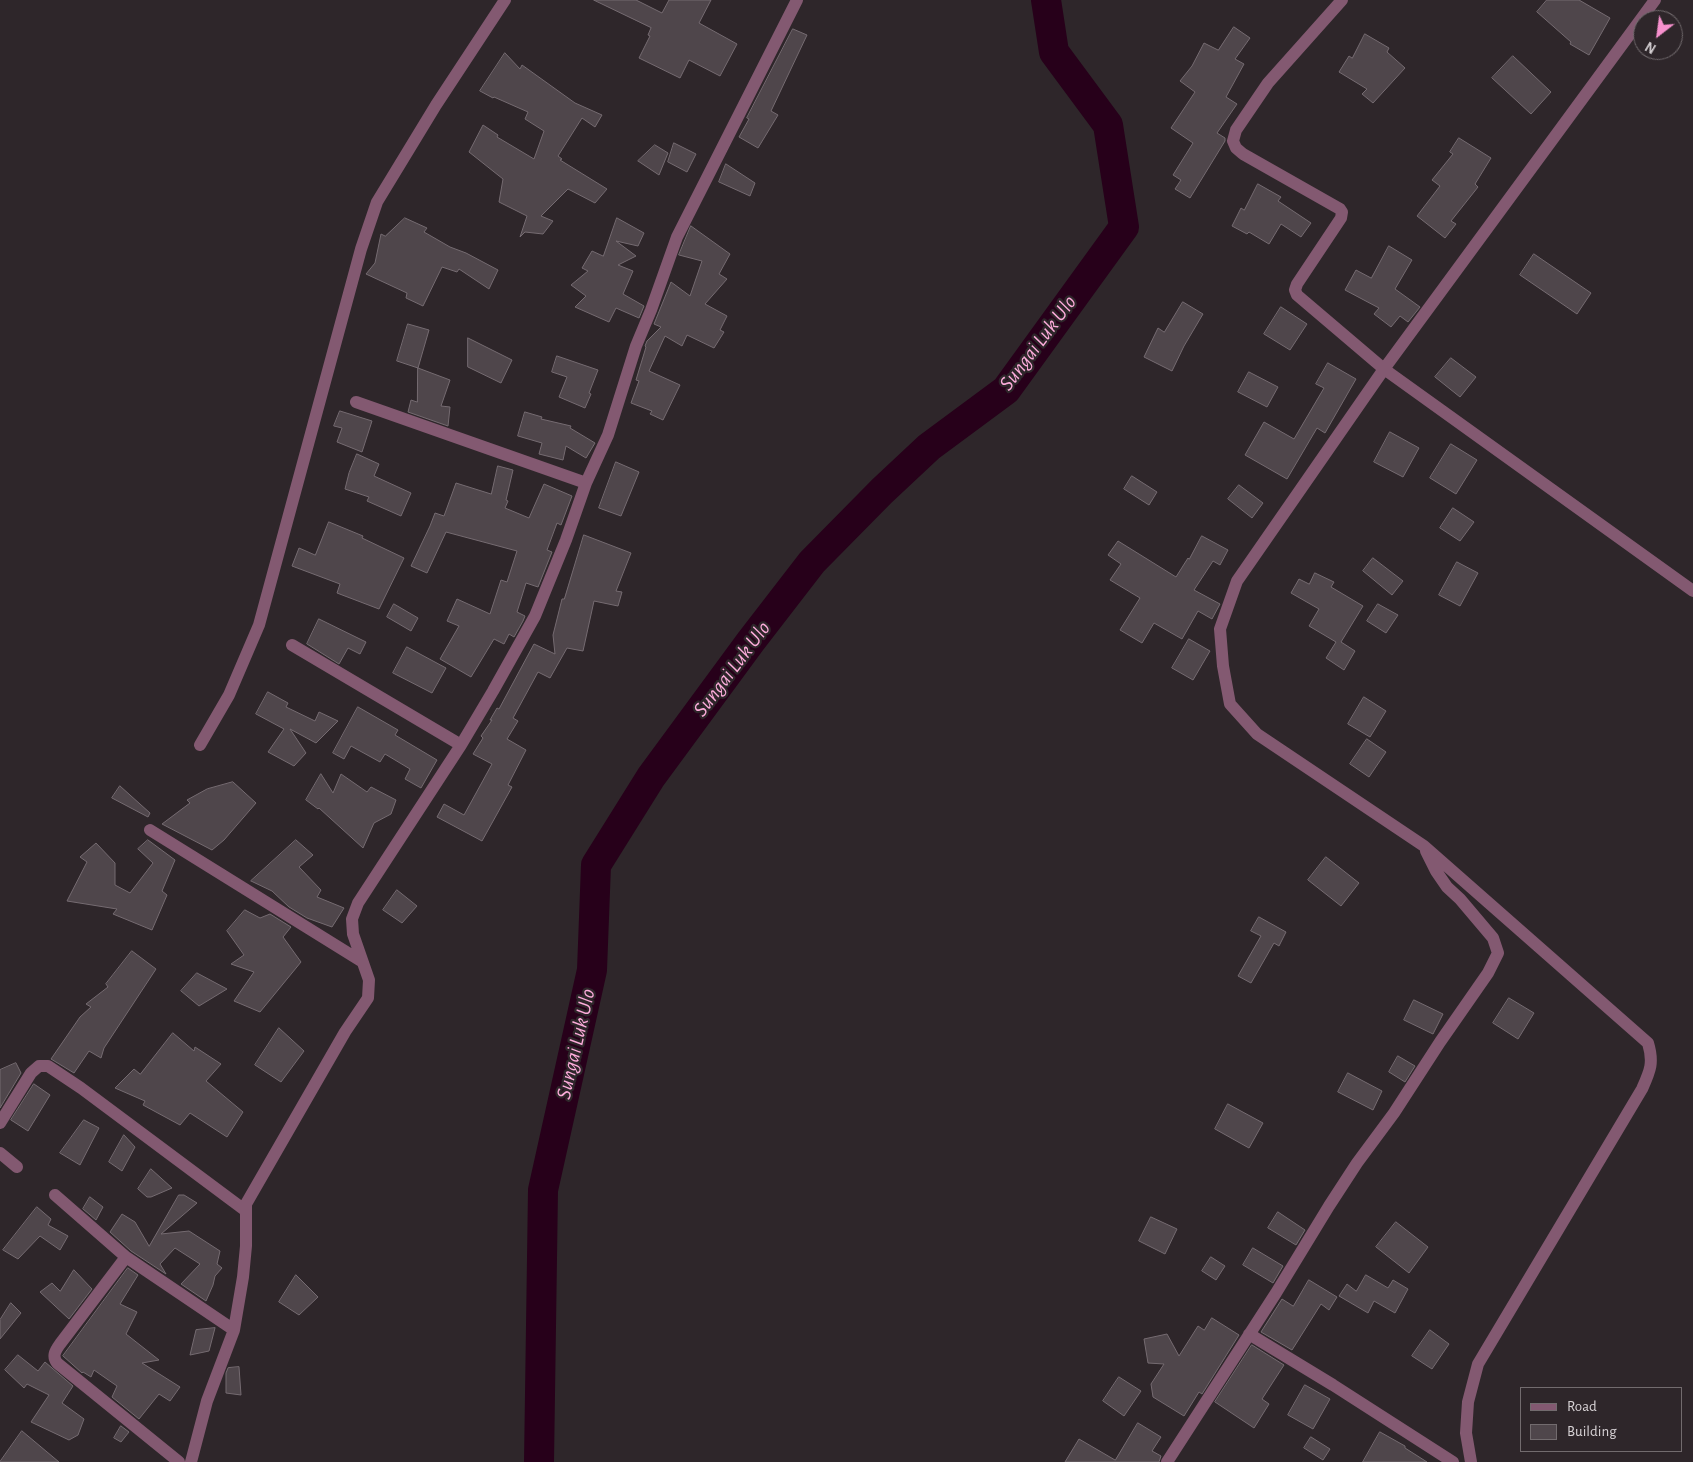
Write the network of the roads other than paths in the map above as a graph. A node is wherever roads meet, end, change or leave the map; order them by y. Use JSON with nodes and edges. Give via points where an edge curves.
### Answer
{"nodes":[{"id":1,"x":505,"y":0,"type":"edge"},
{"id":2,"x":797,"y":0,"type":"edge"},
{"id":3,"x":1342,"y":0,"type":"edge"},
{"id":4,"x":1655,"y":0,"type":"edge"},
{"id":5,"x":1384,"y":369,"type":"junction"},
{"id":6,"x":356,"y":402,"type":"dead end"},
{"id":7,"x":586,"y":483,"type":"junction"},
{"id":8,"x":1693,"y":591,"type":"edge"},
{"id":9,"x":292,"y":645,"type":"dead end"},
{"id":10,"x":461,"y":744,"type":"junction"},
{"id":11,"x":200,"y":745,"type":"dead end"},
{"id":12,"x":150,"y":830,"type":"dead end"},
{"id":13,"x":1424,"y":846,"type":"junction"},
{"id":14,"x":361,"y":961,"type":"junction"},
{"id":15,"x":0,"y":1123,"type":"edge"},
{"id":16,"x":0,"y":1153,"type":"edge"},
{"id":17,"x":17,"y":1167,"type":"dead end"},
{"id":18,"x":55,"y":1195,"type":"dead end"},
{"id":19,"x":246,"y":1211,"type":"junction"},
{"id":20,"x":126,"y":1257,"type":"junction"},
{"id":21,"x":234,"y":1330,"type":"junction"},
{"id":22,"x":1249,"y":1334,"type":"junction"},
{"id":23,"x":179,"y":1462,"type":"edge"},
{"id":24,"x":191,"y":1462,"type":"edge"},
{"id":25,"x":1167,"y":1462,"type":"edge"},
{"id":26,"x":1453,"y":1462,"type":"edge"},
{"id":27,"x":1471,"y":1462,"type":"edge"}],
"edges":[{"from":1,"to":11,"type":"street","via":[[377,202],[361,250],[259,625],[229,695]]},
{"from":2,"to":7,"type":"street","via":[[677,237],[636,346],[608,435]]},
{"from":3,"to":5,"type":"street","via":[[1268,83],[1236,130],[1233,141],[1243,154],[1342,212],[1295,290]]},
{"from":4,"to":5,"type":"street"},
{"from":5,"to":8,"type":"street"},
{"from":5,"to":13,"type":"street","via":[[1237,581],[1220,629],[1220,638],[1230,704],[1257,734]]},
{"from":6,"to":7,"type":"street"},
{"from":7,"to":10,"type":"street","via":[[535,616]]},
{"from":9,"to":10,"type":"street"},
{"from":10,"to":14,"type":"street","via":[[358,903],[352,918]]},
{"from":12,"to":14,"type":"street"},
{"from":13,"to":22,"type":"street","via":[[1447,887],[1493,938],[1498,953],[1488,973],[1394,1113],[1356,1163]]},
{"from":13,"to":27,"type":"street","via":[[1648,1043],[1652,1057],[1642,1089],[1478,1364],[1468,1402],[1466,1433]]},
{"from":14,"to":19,"type":"street","via":[[369,980],[368,998],[248,1197]]},
{"from":15,"to":19,"type":"street","via":[[31,1073],[40,1066],[48,1066]]},
{"from":16,"to":17,"type":"street"},
{"from":18,"to":20,"type":"street"},
{"from":19,"to":21,"type":"street","via":[[243,1277]]},
{"from":20,"to":21,"type":"street"},
{"from":20,"to":23,"type":"street","via":[[60,1344],[54,1354],[55,1360]]},
{"from":21,"to":24,"type":"street","via":[[207,1401]]},
{"from":22,"to":25,"type":"street"},
{"from":22,"to":26,"type":"street"}]}
